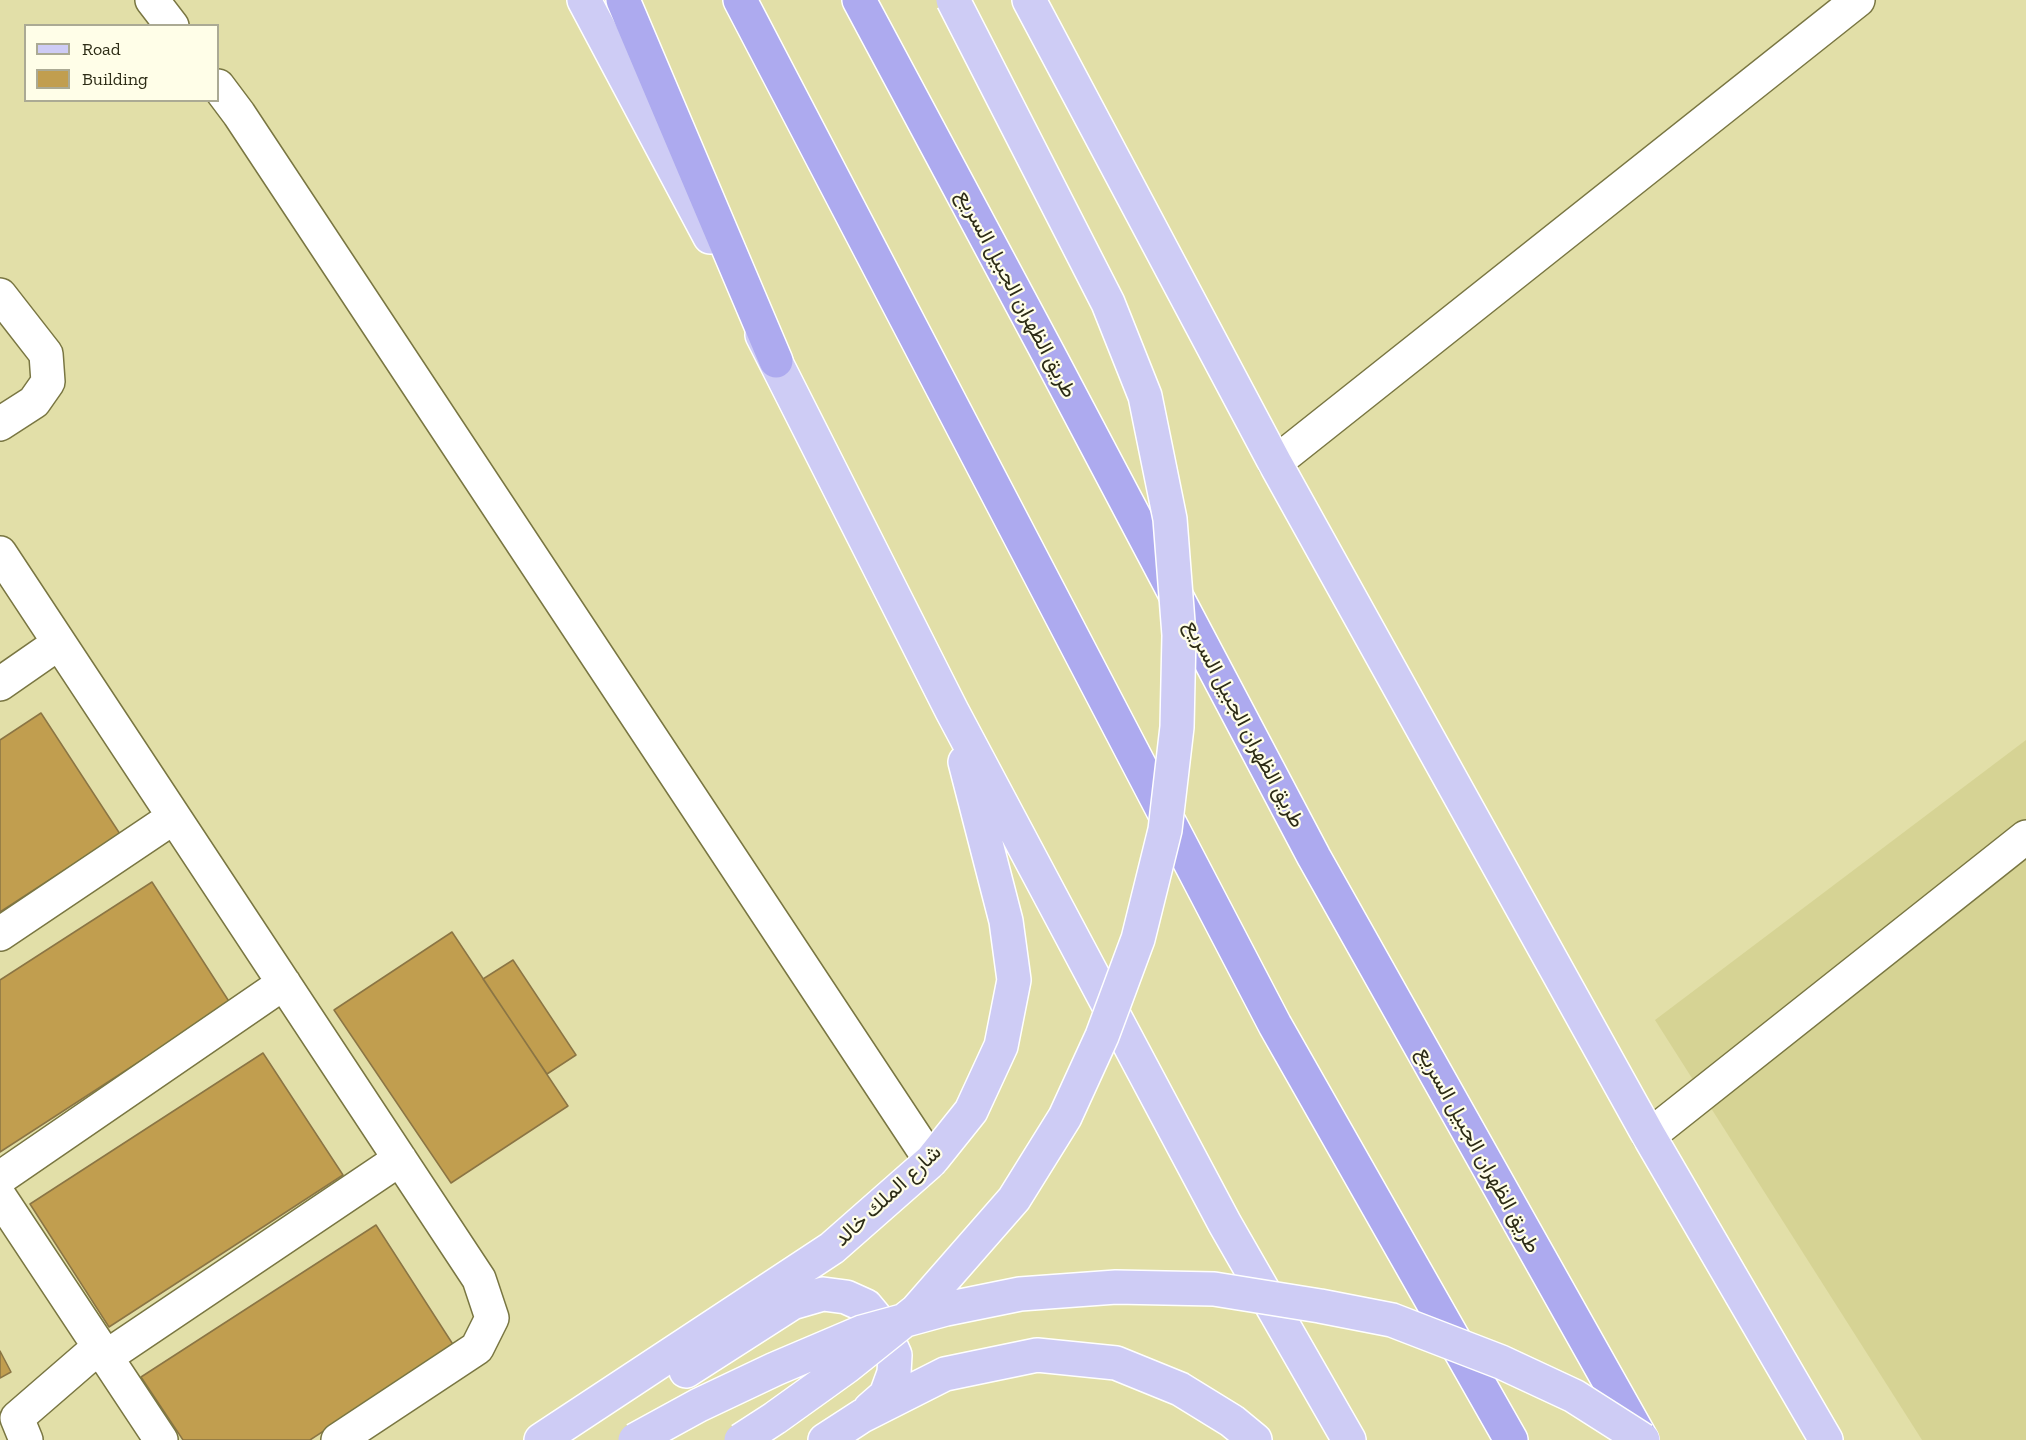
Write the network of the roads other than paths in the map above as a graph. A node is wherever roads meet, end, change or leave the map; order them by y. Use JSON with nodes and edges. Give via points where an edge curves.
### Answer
{"nodes":[{"id":1,"x":152,"y":0,"type":"edge"},
{"id":2,"x":584,"y":0,"type":"edge"},
{"id":3,"x":623,"y":0,"type":"edge"},
{"id":4,"x":740,"y":0,"type":"edge"},
{"id":5,"x":859,"y":0,"type":"edge"},
{"id":6,"x":953,"y":0,"type":"edge"},
{"id":7,"x":1029,"y":0,"type":"edge"},
{"id":8,"x":1858,"y":0,"type":"edge"},
{"id":9,"x":170,"y":24,"type":"edge"},
{"id":10,"x":219,"y":87,"type":"edge"},
{"id":11,"x":0,"y":295,"type":"edge"},
{"id":12,"x":776,"y":361,"type":"junction"},
{"id":13,"x":0,"y":424,"type":"edge"},
{"id":14,"x":1275,"y":463,"type":"junction"},
{"id":15,"x":0,"y":553,"type":"edge"},
{"id":16,"x":59,"y":643,"type":"junction"},
{"id":17,"x":0,"y":684,"type":"edge"},
{"id":18,"x":952,"y":711,"type":"junction"},
{"id":19,"x":174,"y":817,"type":"junction"},
{"id":20,"x":2026,"y":837,"type":"edge"},
{"id":21,"x":0,"y":934,"type":"edge"},
{"id":22,"x":284,"y":983,"type":"junction"},
{"id":23,"x":1649,"y":1136,"type":"junction"},
{"id":24,"x":400,"y":1159,"type":"junction"},
{"id":25,"x":930,"y":1161,"type":"junction"},
{"id":26,"x":0,"y":1178,"type":"edge"},
{"id":27,"x":0,"y":1197,"type":"edge"},
{"id":28,"x":102,"y":1352,"type":"junction"},
{"id":29,"x":603,"y":1399,"type":"junction"},
{"id":30,"x":862,"y":1416,"type":"junction"},
{"id":31,"x":14,"y":1429,"type":"edge"},
{"id":32,"x":161,"y":1440,"type":"edge"},
{"id":33,"x":338,"y":1440,"type":"edge"},
{"id":34,"x":541,"y":1440,"type":"edge"},
{"id":35,"x":634,"y":1440,"type":"edge"},
{"id":36,"x":741,"y":1440,"type":"edge"},
{"id":37,"x":825,"y":1440,"type":"edge"},
{"id":38,"x":1255,"y":1440,"type":"edge"},
{"id":39,"x":1349,"y":1440,"type":"edge"},
{"id":40,"x":1511,"y":1440,"type":"edge"},
{"id":41,"x":1642,"y":1440,"type":"edge"},
{"id":42,"x":1826,"y":1440,"type":"edge"}],
"edges":[{"from":1,"to":9,"type":"street"},
{"from":2,"to":12,"type":"main road"},
{"from":3,"to":12,"type":"highway"},
{"from":4,"to":40,"type":"highway","via":[[1275,1025]]},
{"from":5,"to":41,"type":"highway","name":"طريق الظهران الجبيل السريع","via":[[1314,857]]},
{"from":6,"to":36,"type":"main road","bridge":true,"via":[[1108,303],[1145,396],[1170,519],[1179,635],[1177,728],[1165,830],[1138,939],[1102,1036],[1065,1117],[1014,1199],[916,1311],[846,1367]]},
{"from":7,"to":14,"type":"main road"},
{"from":8,"to":14,"type":"street"},
{"from":10,"to":25,"type":"street"},
{"from":11,"to":13,"type":"street","via":[[46,354],[48,382],[34,402]]},
{"from":12,"to":18,"type":"main road"},
{"from":14,"to":23,"type":"main road"},
{"from":15,"to":16,"type":"street"},
{"from":16,"to":17,"type":"street"},
{"from":16,"to":19,"type":"street"},
{"from":18,"to":25,"type":"main road","name":"شارع الملك خالد","via":[[1006,921],[1014,980],[1001,1046],[991,1068],[971,1110]]},
{"from":18,"to":39,"type":"main road","via":[[1225,1224]]},
{"from":19,"to":21,"type":"street"},
{"from":19,"to":22,"type":"street"},
{"from":20,"to":23,"type":"street"},
{"from":22,"to":24,"type":"street"},
{"from":22,"to":26,"type":"street"},
{"from":23,"to":42,"type":"main road"},
{"from":24,"to":28,"type":"street"},
{"from":24,"to":33,"type":"street","via":[[479,1279],[492,1318],[477,1348]]},
{"from":25,"to":29,"type":"main road","name":"شارع الملك خالد","via":[[832,1248]]},
{"from":27,"to":28,"type":"street"},
{"from":28,"to":31,"type":"street"},
{"from":28,"to":32,"type":"street"},
{"from":29,"to":30,"type":"main road","via":[[689,1369],[792,1303],[823,1294],[846,1297],[866,1306],[881,1324],[895,1355],[894,1373],[885,1395]]},
{"from":29,"to":34,"type":"main road","name":"شارع الملك خالد"},
{"from":30,"to":37,"type":"main road"},
{"from":30,"to":38,"type":"main road","via":[[945,1374],[1037,1355],[1116,1363],[1180,1389]]},
{"from":35,"to":41,"type":"main road","bridge":true,"via":[[775,1369],[862,1332],[1020,1294],[1116,1287],[1214,1289],[1392,1320],[1501,1362],[1574,1396]]}]}
